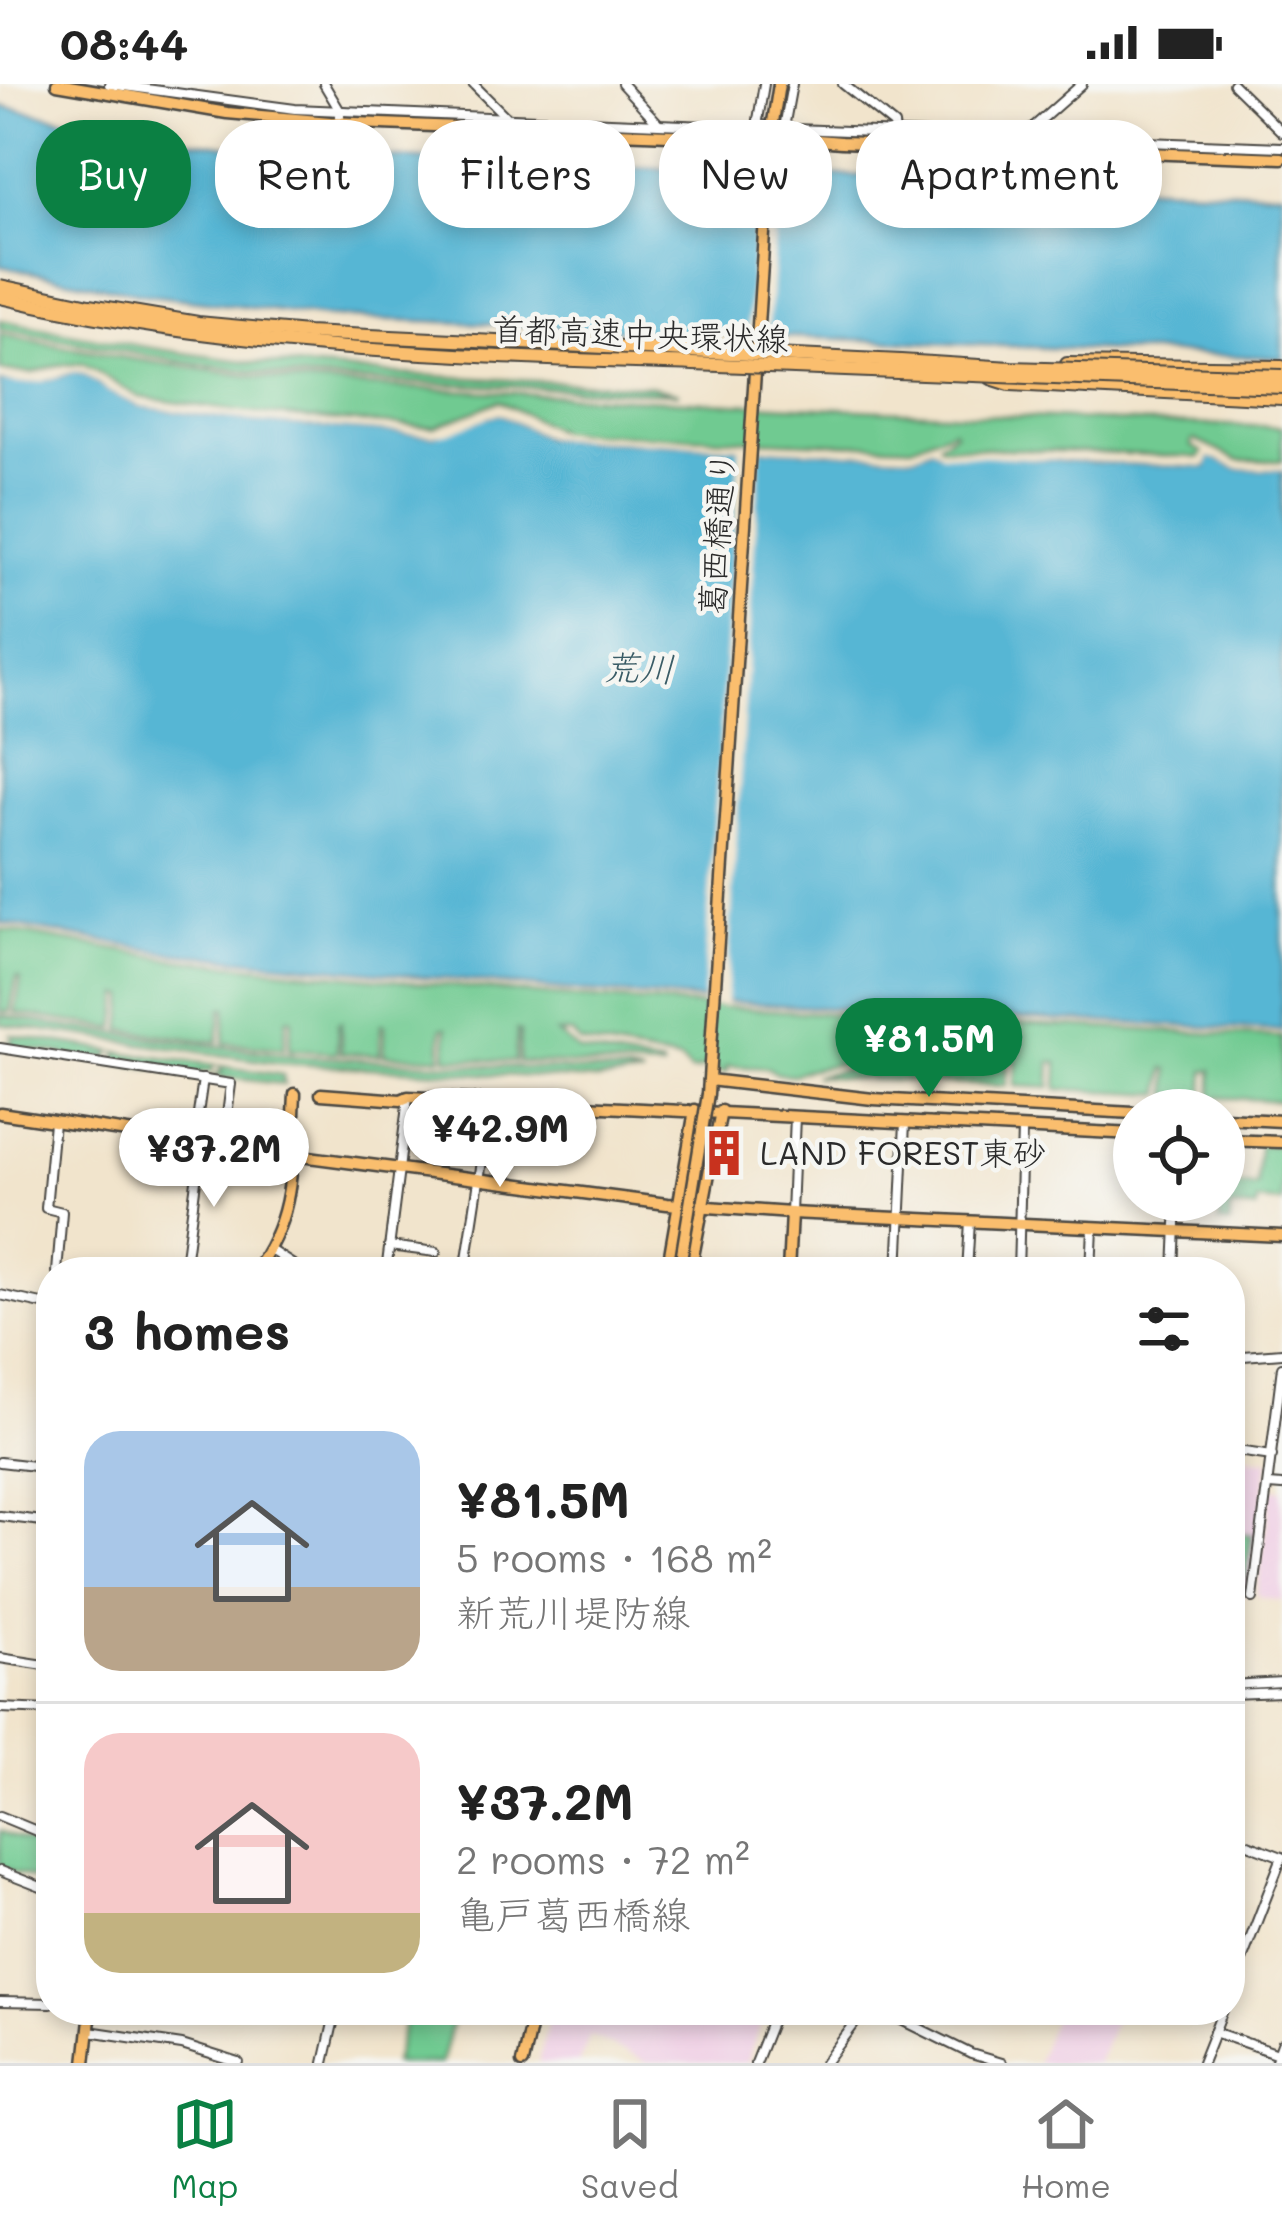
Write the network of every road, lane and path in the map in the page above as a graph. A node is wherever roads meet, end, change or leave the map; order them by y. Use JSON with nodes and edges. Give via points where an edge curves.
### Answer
{"nodes":[{"id":1,"x":57,"y":84,"type":"edge"},
{"id":2,"x":109,"y":84,"type":"edge"},
{"id":3,"x":324,"y":84,"type":"edge"},
{"id":4,"x":473,"y":84,"type":"edge"},
{"id":5,"x":622,"y":84,"type":"edge"},
{"id":6,"x":764,"y":84,"type":"edge"},
{"id":7,"x":778,"y":84,"type":"edge"},
{"id":8,"x":792,"y":84,"type":"edge"},
{"id":9,"x":843,"y":84,"type":"edge"},
{"id":10,"x":1082,"y":84,"type":"edge"},
{"id":11,"x":1233,"y":84,"type":"edge"},
{"id":12,"x":340,"y":117,"type":"junction"},
{"id":13,"x":506,"y":117,"type":"junction"},
{"id":14,"x":757,"y":120,"type":"edge"},
{"id":15,"x":785,"y":120,"type":"edge"},
{"id":16,"x":888,"y":120,"type":"edge"},
{"id":17,"x":1041,"y":120,"type":"edge"},
{"id":18,"x":659,"y":124,"type":"joint"},
{"id":19,"x":1282,"y":131,"type":"edge"},
{"id":20,"x":856,"y":142,"type":"edge"},
{"id":21,"x":1162,"y":142,"type":"edge"},
{"id":22,"x":1282,"y":147,"type":"edge"},
{"id":23,"x":1162,"y":154,"type":"edge"},
{"id":24,"x":1282,"y":158,"type":"edge"},
{"id":25,"x":0,"y":286,"type":"edge"},
{"id":26,"x":0,"y":297,"type":"edge"},
{"id":27,"x":1282,"y":372,"type":"edge"},
{"id":28,"x":988,"y":377,"type":"junction"},
{"id":29,"x":1282,"y":387,"type":"edge"},
{"id":30,"x":1282,"y":398,"type":"edge"},
{"id":31,"x":0,"y":1048,"type":"edge"},
{"id":32,"x":202,"y":1079,"type":"junction"},
{"id":33,"x":708,"y":1081,"type":"junction"},
{"id":34,"x":295,"y":1094,"type":"dead end"},
{"id":35,"x":321,"y":1094,"type":"dead end"},
{"id":36,"x":408,"y":1096,"type":"junction"},
{"id":37,"x":492,"y":1100,"type":"junction"},
{"id":38,"x":695,"y":1110,"type":"junction"},
{"id":39,"x":721,"y":1111,"type":"junction"},
{"id":40,"x":1113,"y":1112,"type":"edge"},
{"id":41,"x":0,"y":1113,"type":"edge"},
{"id":42,"x":794,"y":1116,"type":"junction"},
{"id":43,"x":1245,"y":1119,"type":"edge"},
{"id":44,"x":1282,"y":1121,"type":"edge"},
{"id":45,"x":55,"y":1122,"type":"junction"},
{"id":46,"x":905,"y":1122,"type":"junction"},
{"id":47,"x":1022,"y":1128,"type":"junction"},
{"id":48,"x":1113,"y":1133,"type":"edge"},
{"id":49,"x":1245,"y":1141,"type":"edge"},
{"id":50,"x":198,"y":1142,"type":"junction"},
{"id":51,"x":1282,"y":1142,"type":"edge"},
{"id":52,"x":223,"y":1146,"type":"junction"},
{"id":53,"x":292,"y":1155,"type":"junction"},
{"id":54,"x":399,"y":1169,"type":"junction"},
{"id":55,"x":479,"y":1180,"type":"junction"},
{"id":56,"x":678,"y":1205,"type":"junction"},
{"id":57,"x":703,"y":1207,"type":"junction"},
{"id":58,"x":790,"y":1213,"type":"junction"},
{"id":59,"x":901,"y":1218,"type":"junction"},
{"id":60,"x":970,"y":1221,"type":"junction"},
{"id":61,"x":1176,"y":1221,"type":"edge"},
{"id":62,"x":1019,"y":1224,"type":"junction"},
{"id":63,"x":1094,"y":1227,"type":"junction"},
{"id":64,"x":1176,"y":1231,"type":"junction"},
{"id":65,"x":1282,"y":1236,"type":"edge"},
{"id":66,"x":389,"y":1246,"type":"junction"},
{"id":67,"x":270,"y":1250,"type":"junction"},
{"id":68,"x":436,"y":1252,"type":"dead end"},
{"id":69,"x":58,"y":1257,"type":"edge"},
{"id":70,"x":186,"y":1257,"type":"edge"},
{"id":71,"x":265,"y":1257,"type":"edge"},
{"id":72,"x":280,"y":1257,"type":"edge"},
{"id":73,"x":388,"y":1257,"type":"edge"},
{"id":74,"x":467,"y":1257,"type":"edge"},
{"id":75,"x":670,"y":1257,"type":"edge"},
{"id":76,"x":681,"y":1257,"type":"edge"},
{"id":77,"x":693,"y":1257,"type":"edge"},
{"id":78,"x":789,"y":1257,"type":"edge"},
{"id":79,"x":899,"y":1257,"type":"edge"},
{"id":80,"x":968,"y":1257,"type":"edge"},
{"id":81,"x":1018,"y":1257,"type":"edge"},
{"id":82,"x":1092,"y":1257,"type":"edge"},
{"id":83,"x":1175,"y":1257,"type":"edge"},
{"id":84,"x":0,"y":1295,"type":"edge"},
{"id":85,"x":36,"y":1303,"type":"edge"},
{"id":86,"x":1282,"y":1353,"type":"edge"},
{"id":87,"x":1245,"y":1356,"type":"edge"},
{"id":88,"x":1282,"y":1367,"type":"edge"},
{"id":89,"x":1279,"y":1423,"type":"edge"},
{"id":90,"x":1245,"y":1452,"type":"edge"},
{"id":91,"x":1272,"y":1456,"type":"junction"},
{"id":92,"x":0,"y":1462,"type":"edge"},
{"id":93,"x":36,"y":1466,"type":"edge"},
{"id":94,"x":1269,"y":1485,"type":"junction"},
{"id":95,"x":1282,"y":1486,"type":"edge"},
{"id":96,"x":0,"y":1516,"type":"edge"},
{"id":97,"x":36,"y":1520,"type":"edge"},
{"id":98,"x":1253,"y":1598,"type":"dead end"},
{"id":99,"x":0,"y":1658,"type":"edge"},
{"id":100,"x":36,"y":1664,"type":"edge"},
{"id":101,"x":1282,"y":1682,"type":"edge"},
{"id":102,"x":1245,"y":1684,"type":"edge"},
{"id":103,"x":1282,"y":1692,"type":"edge"},
{"id":104,"x":1245,"y":1693,"type":"edge"},
{"id":105,"x":0,"y":1708,"type":"edge"},
{"id":106,"x":36,"y":1709,"type":"edge"},
{"id":107,"x":0,"y":1816,"type":"edge"},
{"id":108,"x":36,"y":1831,"type":"edge"},
{"id":109,"x":1245,"y":1843,"type":"edge"},
{"id":110,"x":1282,"y":1857,"type":"edge"},
{"id":111,"x":0,"y":1871,"type":"edge"},
{"id":112,"x":36,"y":1885,"type":"edge"},
{"id":113,"x":1245,"y":1952,"type":"edge"},
{"id":114,"x":0,"y":2002,"type":"edge"},
{"id":115,"x":36,"y":2003,"type":"edge"},
{"id":116,"x":90,"y":2025,"type":"edge"},
{"id":117,"x":333,"y":2025,"type":"edge"},
{"id":118,"x":531,"y":2025,"type":"edge"},
{"id":119,"x":770,"y":2025,"type":"edge"},
{"id":120,"x":854,"y":2025,"type":"edge"},
{"id":121,"x":912,"y":2025,"type":"edge"},
{"id":122,"x":1217,"y":2025,"type":"edge"},
{"id":123,"x":89,"y":2031,"type":"junction"},
{"id":124,"x":1214,"y":2032,"type":"junction"},
{"id":125,"x":1282,"y":2044,"type":"edge"},
{"id":126,"x":1277,"y":2059,"type":"edge"},
{"id":127,"x":85,"y":2063,"type":"edge"},
{"id":128,"x":239,"y":2063,"type":"edge"},
{"id":129,"x":324,"y":2063,"type":"edge"},
{"id":130,"x":522,"y":2063,"type":"edge"},
{"id":131,"x":754,"y":2063,"type":"edge"},
{"id":132,"x":825,"y":2063,"type":"edge"},
{"id":133,"x":1001,"y":2063,"type":"edge"},
{"id":134,"x":1202,"y":2063,"type":"edge"}],
"edges":[{"from":1,"to":12,"type":"main road","via":[[227,113]]},
{"from":2,"to":12,"type":"street"},
{"from":3,"to":12,"type":"street"},
{"from":4,"to":13,"type":"street"},
{"from":5,"to":18,"type":"street"},
{"from":6,"to":14,"type":"street"},
{"from":7,"to":33,"type":"main road","name":"葛西橋通り","bridge":true},
{"from":8,"to":15,"type":"street"},
{"from":9,"to":16,"type":"street"},
{"from":10,"to":17,"type":"street"},
{"from":11,"to":19,"type":"street"},
{"from":12,"to":13,"type":"street"},
{"from":12,"to":20,"type":"main road"},
{"from":13,"to":18,"type":"street"},
{"from":21,"to":22,"type":"street"},
{"from":23,"to":24,"type":"main road"},
{"from":25,"to":27,"type":"highway","name":"首都高速中央環状線","bridge":true,"via":[[253,329],[1011,368]]},
{"from":26,"to":28,"type":"highway","name":"首都高速中央環状線","bridge":true,"via":[[183,333],[304,345]]},
{"from":28,"to":29,"type":"highway","name":"首都高速中央環状線","bridge":true},
{"from":28,"to":30,"type":"highway","bridge":true,"via":[[1010,385]]},
{"from":31,"to":32,"type":"street"},
{"from":32,"to":50,"type":"street"},
{"from":32,"to":52,"type":"street","via":[[231,1084]]},
{"from":33,"to":40,"type":"main road"},
{"from":33,"to":76,"type":"main road","name":"葛西橋通り","bridge":true},
{"from":34,"to":53,"type":"main road"},
{"from":35,"to":36,"type":"main road"},
{"from":36,"to":37,"type":"main road"},
{"from":36,"to":54,"type":"street"},
{"from":37,"to":38,"type":"main road"},
{"from":37,"to":55,"type":"street"},
{"from":38,"to":39,"type":"main road"},
{"from":38,"to":56,"type":"main road"},
{"from":39,"to":42,"type":"main road"},
{"from":39,"to":57,"type":"main road"},
{"from":41,"to":45,"type":"main road"},
{"from":42,"to":46,"type":"main road"},
{"from":42,"to":58,"type":"street"},
{"from":43,"to":44,"type":"main road"},
{"from":45,"to":50,"type":"main road"},
{"from":45,"to":69,"type":"street","via":[[46,1208],[62,1212]]},
{"from":46,"to":47,"type":"main road"},
{"from":46,"to":59,"type":"street"},
{"from":47,"to":48,"type":"main road"},
{"from":47,"to":62,"type":"street"},
{"from":49,"to":51,"type":"main road"},
{"from":50,"to":52,"type":"main road"},
{"from":50,"to":70,"type":"street"},
{"from":52,"to":53,"type":"main road"},
{"from":53,"to":54,"type":"main road"},
{"from":53,"to":67,"type":"main road","via":[[285,1213]]},
{"from":54,"to":55,"type":"main road"},
{"from":54,"to":66,"type":"street"},
{"from":55,"to":56,"type":"main road"},
{"from":55,"to":74,"type":"street"},
{"from":56,"to":57,"type":"main road"},
{"from":56,"to":75,"type":"main road"},
{"from":57,"to":58,"type":"main road"},
{"from":57,"to":77,"type":"main road"},
{"from":58,"to":59,"type":"main road"},
{"from":58,"to":78,"type":"main road"},
{"from":59,"to":60,"type":"main road"},
{"from":59,"to":79,"type":"street"},
{"from":60,"to":62,"type":"main road"},
{"from":60,"to":80,"type":"street"},
{"from":61,"to":64,"type":"street"},
{"from":62,"to":63,"type":"main road"},
{"from":62,"to":81,"type":"street"},
{"from":63,"to":64,"type":"main road"},
{"from":63,"to":82,"type":"street"},
{"from":64,"to":65,"type":"main road"},
{"from":64,"to":83,"type":"street"},
{"from":66,"to":68,"type":"street"},
{"from":66,"to":73,"type":"street"},
{"from":67,"to":71,"type":"main road"},
{"from":67,"to":72,"type":"street"},
{"from":84,"to":85,"type":"street"},
{"from":86,"to":87,"type":"street"},
{"from":88,"to":89,"type":"street"},
{"from":89,"to":91,"type":"street"},
{"from":90,"to":91,"type":"street"},
{"from":91,"to":94,"type":"street"},
{"from":92,"to":93,"type":"street"},
{"from":94,"to":95,"type":"street"},
{"from":94,"to":98,"type":"street"},
{"from":96,"to":97,"type":"street"},
{"from":99,"to":100,"type":"street"},
{"from":101,"to":102,"type":"street"},
{"from":103,"to":104,"type":"street"},
{"from":105,"to":106,"type":"street"},
{"from":107,"to":108,"type":"street"},
{"from":109,"to":110,"type":"street"},
{"from":110,"to":113,"type":"street"},
{"from":111,"to":112,"type":"street"},
{"from":114,"to":115,"type":"street"},
{"from":116,"to":123,"type":"main road"},
{"from":117,"to":129,"type":"street"},
{"from":118,"to":130,"type":"main road"},
{"from":119,"to":131,"type":"street"},
{"from":120,"to":132,"type":"street"},
{"from":121,"to":133,"type":"street"},
{"from":122,"to":124,"type":"street"},
{"from":123,"to":127,"type":"main road"},
{"from":123,"to":128,"type":"street"},
{"from":124,"to":126,"type":"street"},
{"from":124,"to":134,"type":"street"},
{"from":125,"to":126,"type":"street"}]}
